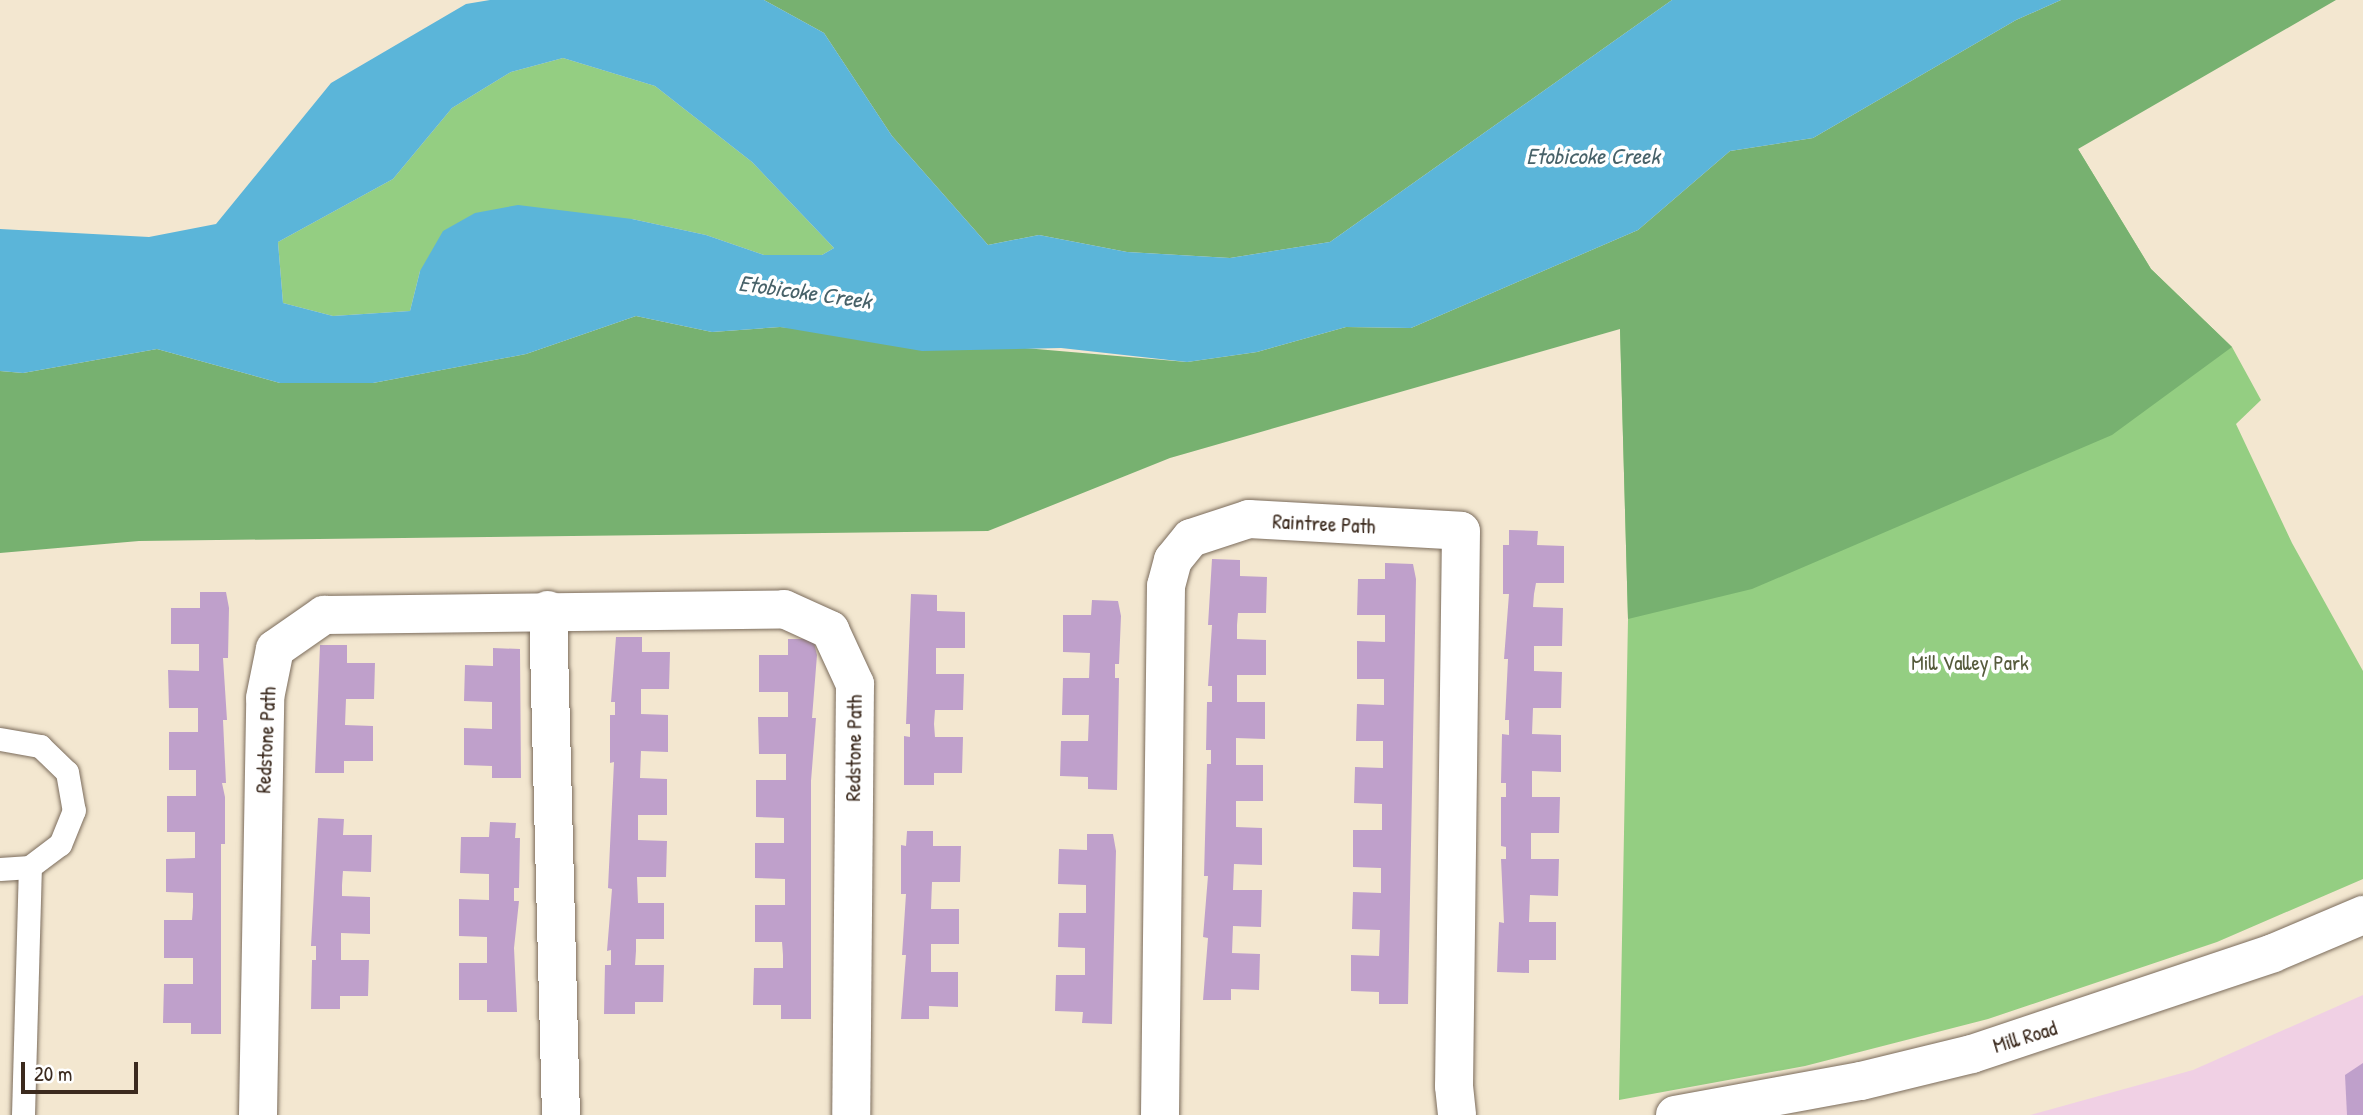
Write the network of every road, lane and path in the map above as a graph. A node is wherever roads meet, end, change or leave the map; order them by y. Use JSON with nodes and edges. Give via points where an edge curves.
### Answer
{"nodes":[{"id":1,"x":548,"y":610,"type":"junction"},
{"id":2,"x":0,"y":738,"type":"edge"},
{"id":3,"x":30,"y":867,"type":"junction"},
{"id":4,"x":0,"y":869,"type":"edge"},
{"id":5,"x":2363,"y":915,"type":"edge"},
{"id":6,"x":1744,"y":1110,"type":"edge"},
{"id":7,"x":23,"y":1115,"type":"edge"},
{"id":8,"x":258,"y":1115,"type":"edge"},
{"id":9,"x":561,"y":1115,"type":"edge"},
{"id":10,"x":851,"y":1115,"type":"edge"},
{"id":11,"x":1160,"y":1115,"type":"edge"},
{"id":12,"x":1457,"y":1115,"type":"edge"},
{"id":13,"x":1675,"y":1115,"type":"edge"}],
"edges":[{"from":1,"to":8,"type":"street","name":"Redstone Path","via":[[324,615],[275,649],[265,698]]},
{"from":1,"to":9,"type":"street"},
{"from":1,"to":10,"type":"street","name":"Redstone Path","via":[[784,609],[830,630],[855,684]]},
{"from":2,"to":3,"type":"lane","via":[[40,746],[67,772],[74,810],[60,845]]},
{"from":3,"to":4,"type":"lane"},
{"from":3,"to":7,"type":"lane"},
{"from":5,"to":6,"type":"street","name":"Mill Road","via":[[2261,957],[1972,1054]]},
{"from":6,"to":13,"type":"street","name":"Mill Road"},
{"from":11,"to":12,"type":"street","name":"Raintree Path","via":[[1166,586],[1173,560],[1191,538],[1249,520],[1461,531]]}]}
